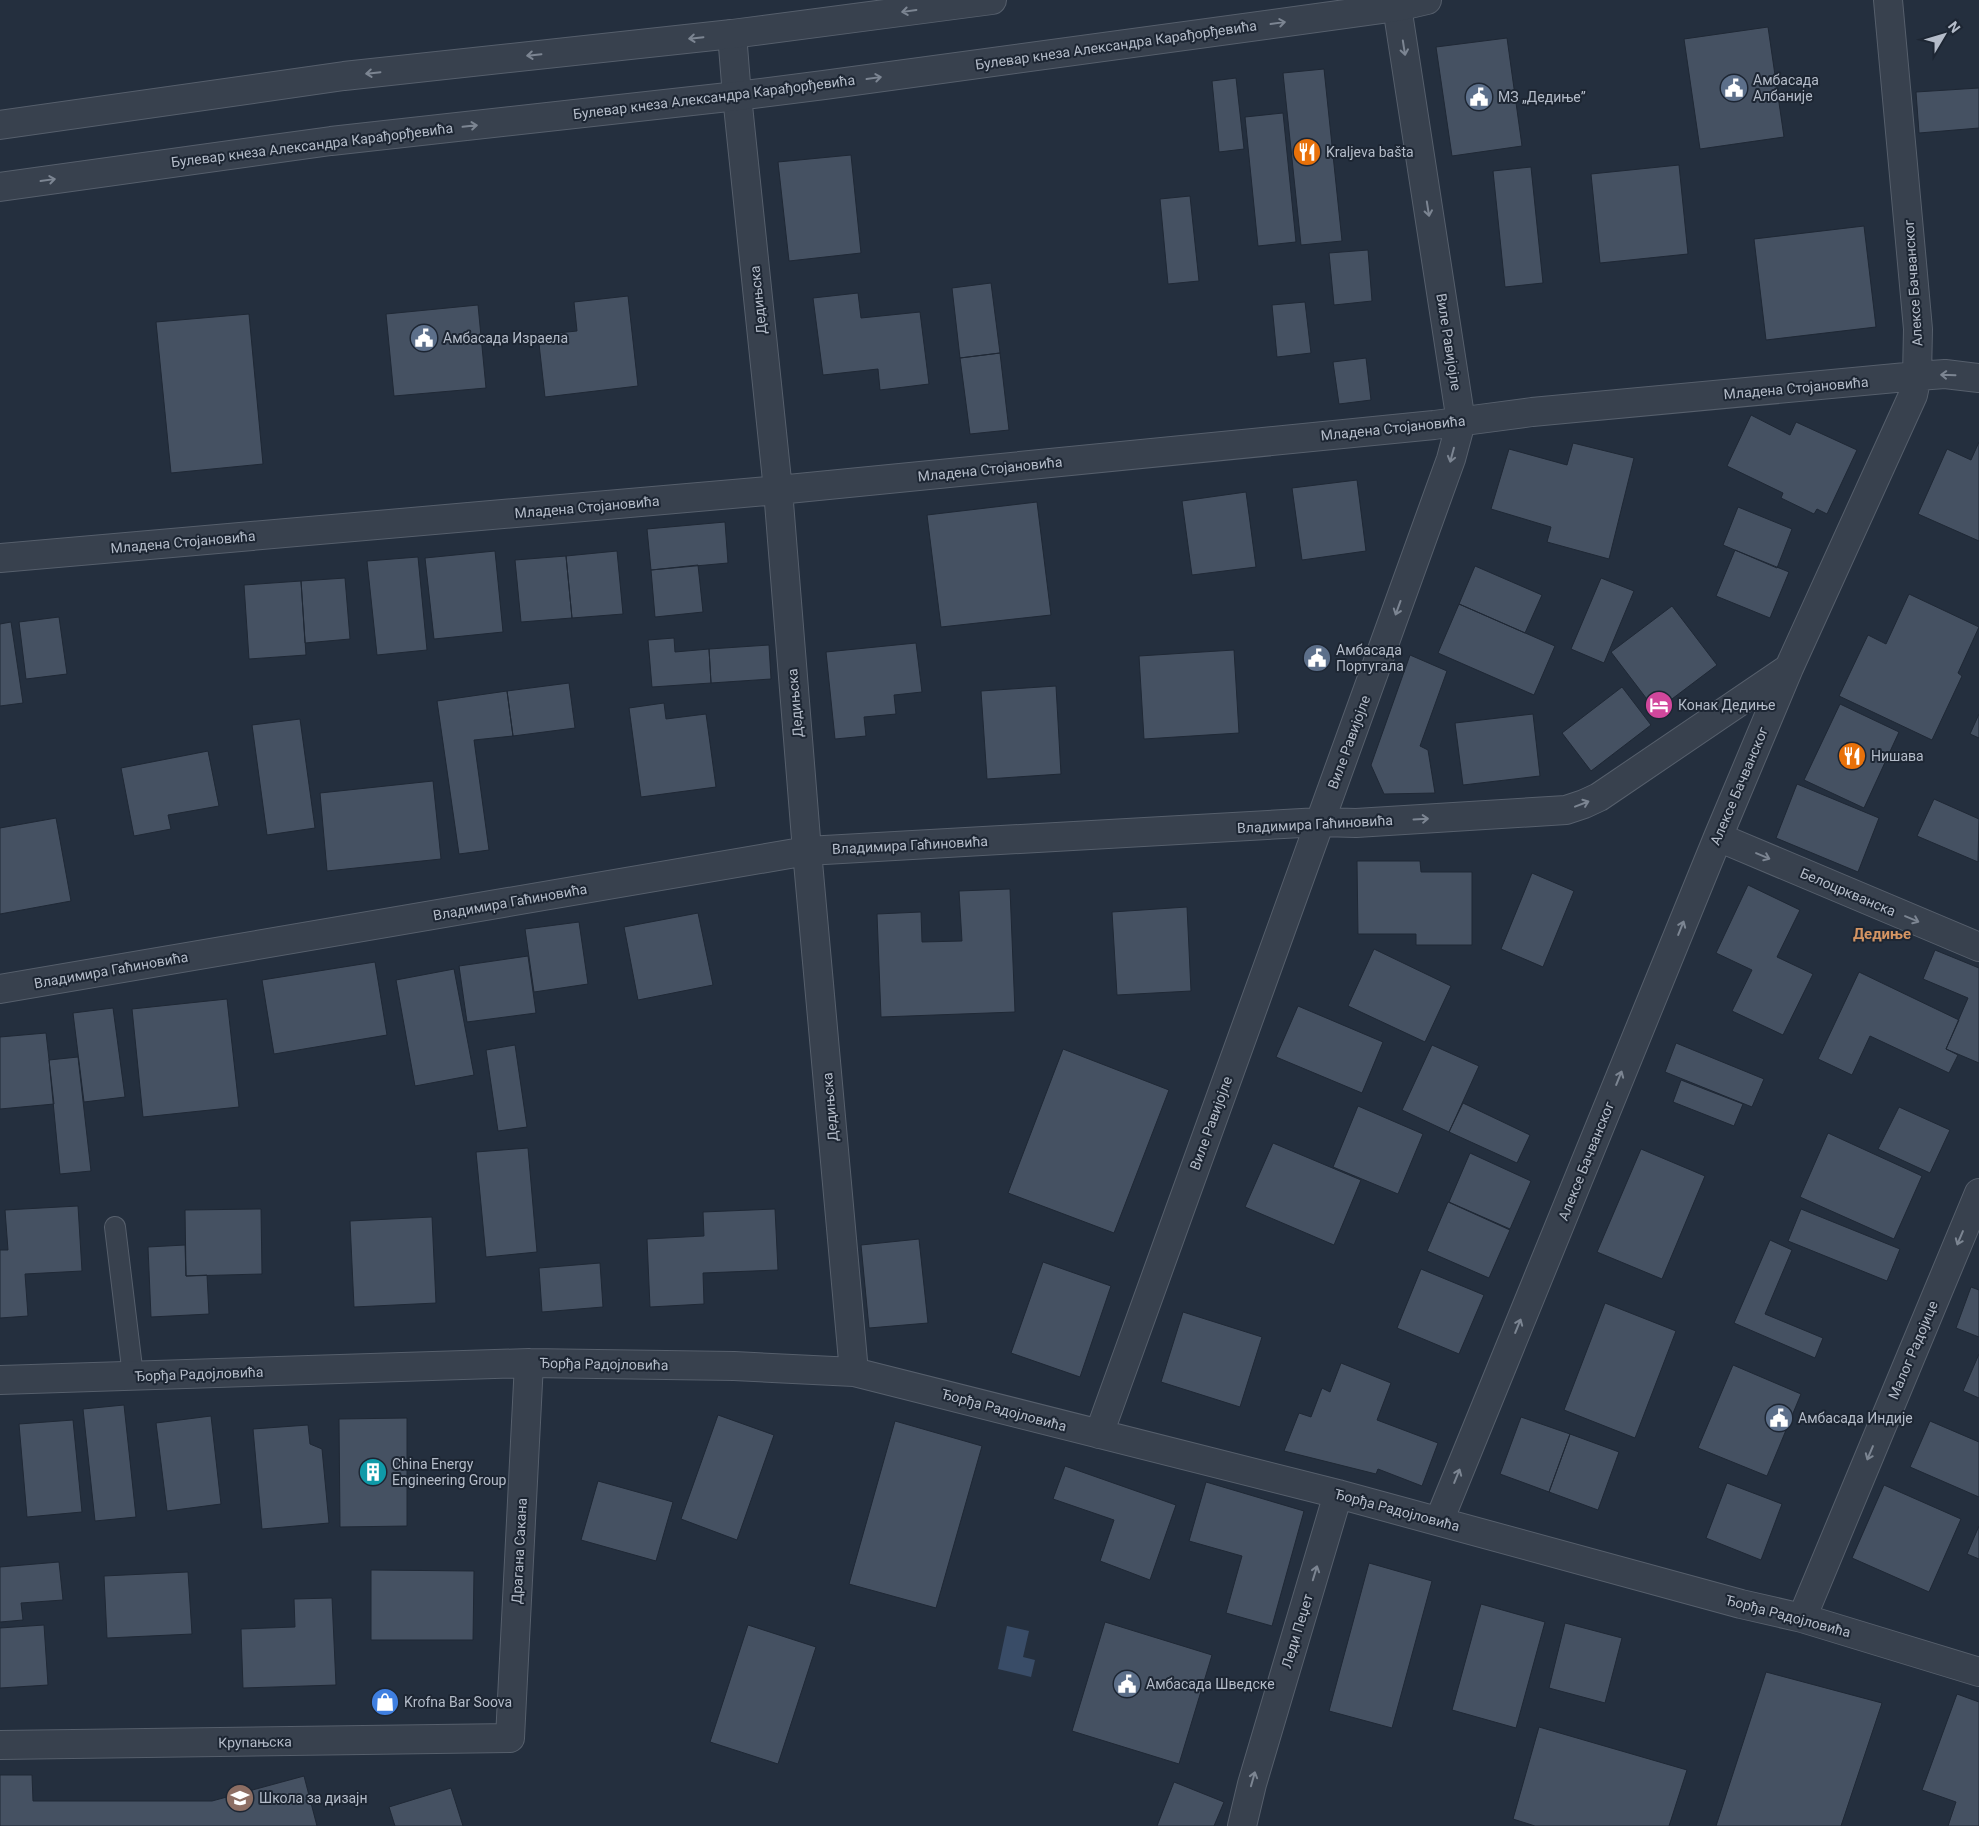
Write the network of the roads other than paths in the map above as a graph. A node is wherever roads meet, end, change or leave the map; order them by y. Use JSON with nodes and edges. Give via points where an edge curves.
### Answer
{"nodes":[{"id":1,"x":992,"y":0,"type":"edge"},
{"id":2,"x":1427,"y":0,"type":"edge"},
{"id":3,"x":1888,"y":0,"type":"edge"},
{"id":4,"x":1397,"y":3,"type":"edge"},
{"id":5,"x":732,"y":34,"type":"junction"},
{"id":6,"x":737,"y":96,"type":"junction"},
{"id":7,"x":0,"y":125,"type":"edge"},
{"id":8,"x":0,"y":187,"type":"edge"},
{"id":9,"x":1917,"y":376,"type":"junction"},
{"id":10,"x":1979,"y":378,"type":"edge"},
{"id":11,"x":1461,"y":422,"type":"junction"},
{"id":12,"x":778,"y":490,"type":"junction"},
{"id":13,"x":0,"y":558,"type":"edge"},
{"id":14,"x":1789,"y":668,"type":"junction"},
{"id":15,"x":1320,"y":822,"type":"junction"},
{"id":16,"x":1718,"y":837,"type":"junction"},
{"id":17,"x":808,"y":851,"type":"junction"},
{"id":18,"x":1979,"y":947,"type":"edge"},
{"id":19,"x":0,"y":989,"type":"edge"},
{"id":20,"x":1979,"y":1193,"type":"edge"},
{"id":21,"x":115,"y":1227,"type":"dead end"},
{"id":22,"x":528,"y":1363,"type":"junction"},
{"id":23,"x":854,"y":1372,"type":"junction"},
{"id":24,"x":132,"y":1376,"type":"junction"},
{"id":25,"x":0,"y":1380,"type":"edge"},
{"id":26,"x":1099,"y":1434,"type":"junction"},
{"id":27,"x":1338,"y":1494,"type":"junction"},
{"id":28,"x":1439,"y":1521,"type":"junction"},
{"id":29,"x":1802,"y":1618,"type":"junction"},
{"id":30,"x":1979,"y":1672,"type":"edge"},
{"id":31,"x":510,"y":1738,"type":"joint"},
{"id":32,"x":0,"y":1745,"type":"edge"},
{"id":33,"x":1242,"y":1826,"type":"edge"}],
"edges":[{"from":1,"to":5,"type":"street","one_way":true},
{"from":2,"to":4,"type":"street","name":"Булевар кнеза Александра Карађорђевића"},
{"from":3,"to":9,"type":"street","name":"Алексе Бачванског","via":[[1918,329]]},
{"from":6,"to":4,"type":"street","name":"Булевар кнеза Александра Карађорђевића","one_way":true},
{"from":4,"to":11,"type":"street","name":"Виле Равијојле","one_way":true},
{"from":5,"to":6,"type":"street","name":"Дедињска"},
{"from":5,"to":7,"type":"street","one_way":true,"via":[[344,76]]},
{"from":8,"to":6,"type":"street","name":"Булевар кнеза Александра Карађорђевића","one_way":true,"via":[[331,141]]},
{"from":6,"to":12,"type":"street","name":"Дедињска"},
{"from":10,"to":9,"type":"street","name":"Младена Стојановића","one_way":true,"via":[[1945,374]]},
{"from":9,"to":11,"type":"street","name":"Младена Стојановића","via":[[1532,412]]},
{"from":9,"to":14,"type":"street","name":"Алексе Бачванског","via":[[1912,395]]},
{"from":11,"to":12,"type":"street","name":"Младена Стојановића"},
{"from":11,"to":15,"type":"street","name":"Виле Равијојле","one_way":true,"via":[[1452,459]]},
{"from":12,"to":13,"type":"street","name":"Младена Стојановића"},
{"from":12,"to":17,"type":"street","name":"Дедињска"},
{"from":15,"to":14,"type":"street","name":"Владимира Гаћиновића","one_way":true,"via":[[1356,823],[1566,810],[1584,804],[1632,774]]},
{"from":14,"to":16,"type":"street","name":"Алексе Бачванског"},
{"from":15,"to":17,"type":"street","name":"Владимира Гаћиновића"},
{"from":15,"to":26,"type":"street","name":"Виле Равијојле"},
{"from":16,"to":18,"type":"street","name":"Белоцркванска","one_way":true},
{"from":28,"to":16,"type":"street","name":"Алексе Бачванског","one_way":true},
{"from":17,"to":19,"type":"street","name":"Владимира Гаћиновића"},
{"from":17,"to":23,"type":"street","name":"Дедињска"},
{"from":20,"to":29,"type":"street","name":"Малог Радојице","one_way":true},
{"from":21,"to":24,"type":"lane"},
{"from":22,"to":23,"type":"street","name":"Ђорђа Радојловића","via":[[734,1366]]},
{"from":22,"to":24,"type":"street","name":"Ђорђа Радојловића"},
{"from":22,"to":31,"type":"street","name":"Драгана Сакана"},
{"from":23,"to":26,"type":"street","name":"Ђорђа Радојловића"},
{"from":24,"to":25,"type":"street","name":"Ђорђа Радојловића"},
{"from":26,"to":27,"type":"street","name":"Ђорђа Радојловића"},
{"from":27,"to":28,"type":"street","name":"Ђорђа Радојловића"},
{"from":33,"to":27,"type":"street","name":"Леди Пеџет","one_way":true},
{"from":28,"to":29,"type":"street","name":"Ђорђа Радојловића"},
{"from":29,"to":30,"type":"street","name":"Ђорђа Радојловића"},
{"from":31,"to":32,"type":"street","name":"Крупањска"}]}
